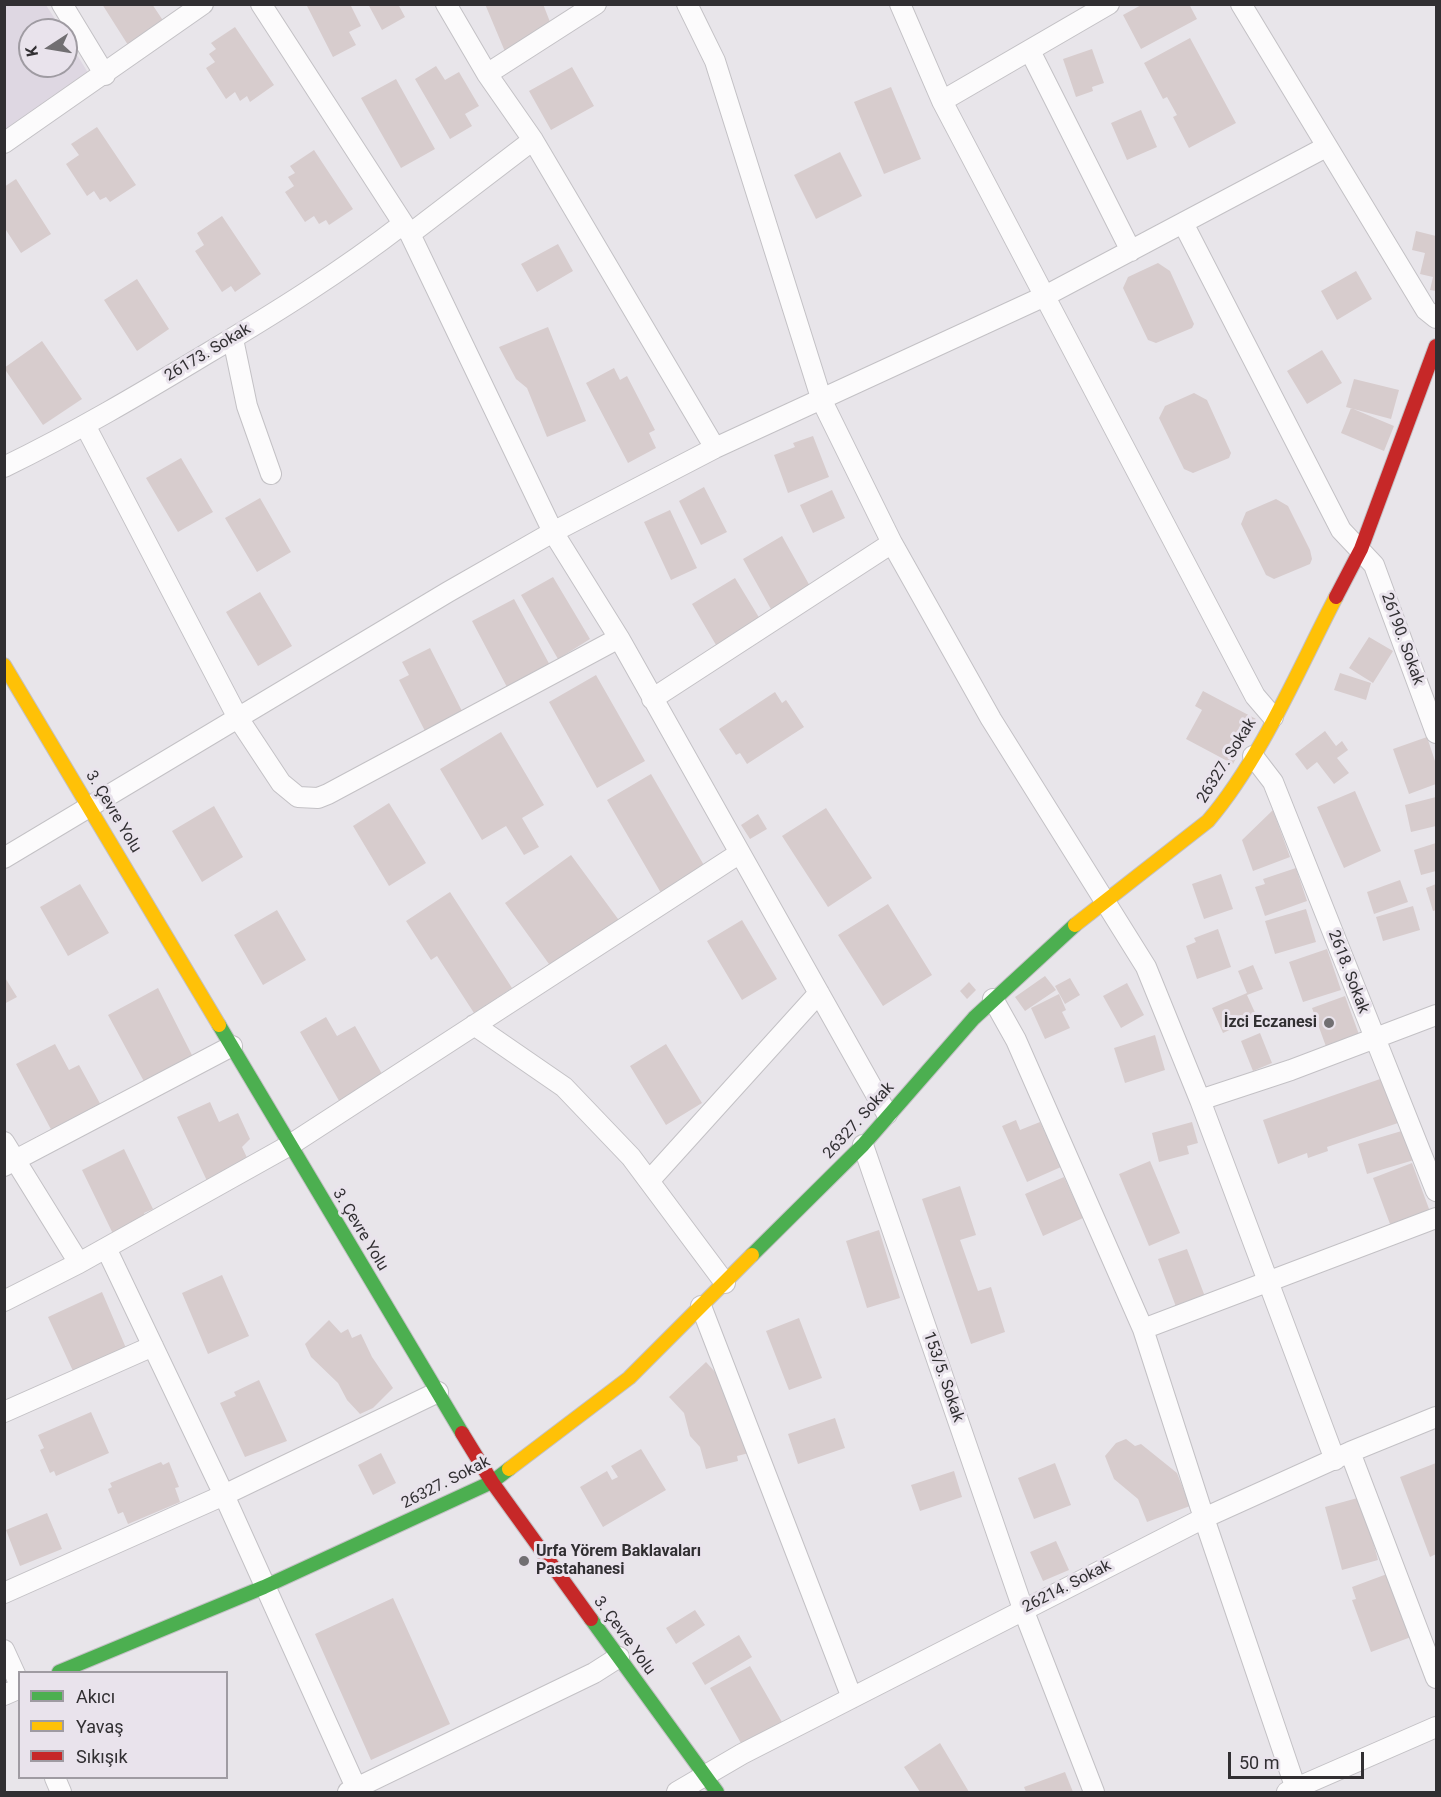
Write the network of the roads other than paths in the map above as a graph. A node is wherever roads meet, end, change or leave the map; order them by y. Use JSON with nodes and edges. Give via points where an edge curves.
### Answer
{"nodes":[{"id":1,"x":62,"y":4,"type":"edge"},
{"id":2,"x":203,"y":4,"type":"edge"},
{"id":3,"x":261,"y":4,"type":"edge"},
{"id":4,"x":446,"y":4,"type":"edge"},
{"id":5,"x":596,"y":4,"type":"edge"},
{"id":6,"x":687,"y":4,"type":"edge"},
{"id":7,"x":900,"y":4,"type":"edge"},
{"id":8,"x":1109,"y":4,"type":"edge"},
{"id":9,"x":1240,"y":4,"type":"edge"},
{"id":10,"x":1081,"y":12,"type":"edge"},
{"id":11,"x":1030,"y":51,"type":"junction"},
{"id":12,"x":105,"y":75,"type":"junction"},
{"id":13,"x":487,"y":75,"type":"junction"},
{"id":14,"x":942,"y":101,"type":"junction"},
{"id":15,"x":533,"y":140,"type":"junction"},
{"id":16,"x":4,"y":144,"type":"edge"},
{"id":17,"x":1326,"y":147,"type":"junction"},
{"id":18,"x":1183,"y":223,"type":"junction"},
{"id":19,"x":406,"y":229,"type":"junction"},
{"id":20,"x":1131,"y":251,"type":"junction"},
{"id":21,"x":1045,"y":296,"type":"junction"},
{"id":22,"x":1437,"y":318,"type":"edge"},
{"id":23,"x":233,"y":339,"type":"junction"},
{"id":24,"x":1437,"y":346,"type":"edge"},
{"id":25,"x":822,"y":401,"type":"junction"},
{"id":26,"x":86,"y":427,"type":"junction"},
{"id":27,"x":715,"y":448,"type":"junction"},
{"id":28,"x":4,"y":468,"type":"edge"},
{"id":29,"x":271,"y":474,"type":"dead end"},
{"id":30,"x":553,"y":532,"type":"junction"},
{"id":31,"x":892,"y":543,"type":"junction"},
{"id":32,"x":1361,"y":549,"type":"junction"},
{"id":33,"x":619,"y":638,"type":"junction"},
{"id":34,"x":4,"y":665,"type":"edge"},
{"id":35,"x":652,"y":699,"type":"junction"},
{"id":36,"x":1273,"y":717,"type":"junction"},
{"id":37,"x":238,"y":718,"type":"junction"},
{"id":38,"x":1437,"y":733,"type":"edge"},
{"id":39,"x":1253,"y":756,"type":"junction"},
{"id":40,"x":92,"y":808,"type":"junction"},
{"id":41,"x":740,"y":854,"type":"junction"},
{"id":42,"x":4,"y":858,"type":"edge"},
{"id":43,"x":1106,"y":900,"type":"junction"},
{"id":44,"x":819,"y":993,"type":"junction"},
{"id":45,"x":993,"y":999,"type":"junction"},
{"id":46,"x":1437,"y":1015,"type":"edge"},
{"id":47,"x":474,"y":1025,"type":"junction"},
{"id":48,"x":1374,"y":1039,"type":"junction"},
{"id":49,"x":232,"y":1046,"type":"junction"},
{"id":50,"x":1200,"y":1100,"type":"junction"},
{"id":51,"x":887,"y":1114,"type":"junction"},
{"id":52,"x":4,"y":1142,"type":"edge"},
{"id":53,"x":290,"y":1145,"type":"junction"},
{"id":54,"x":863,"y":1145,"type":"junction"},
{"id":55,"x":11,"y":1163,"type":"edge"},
{"id":56,"x":649,"y":1181,"type":"junction"},
{"id":57,"x":1437,"y":1191,"type":"edge"},
{"id":58,"x":1437,"y":1218,"type":"edge"},
{"id":59,"x":106,"y":1248,"type":"junction"},
{"id":60,"x":79,"y":1263,"type":"junction"},
{"id":61,"x":725,"y":1282,"type":"junction"},
{"id":62,"x":1269,"y":1283,"type":"junction"},
{"id":63,"x":4,"y":1301,"type":"edge"},
{"id":64,"x":701,"y":1306,"type":"junction"},
{"id":65,"x":1143,"y":1329,"type":"junction"},
{"id":66,"x":153,"y":1346,"type":"junction"},
{"id":67,"x":438,"y":1392,"type":"junction"},
{"id":68,"x":4,"y":1412,"type":"edge"},
{"id":69,"x":1437,"y":1417,"type":"edge"},
{"id":70,"x":1342,"y":1456,"type":"junction"},
{"id":71,"x":492,"y":1482,"type":"junction"},
{"id":72,"x":224,"y":1495,"type":"junction"},
{"id":73,"x":1204,"y":1518,"type":"junction"},
{"id":74,"x":264,"y":1587,"type":"junction"},
{"id":75,"x":4,"y":1593,"type":"edge"},
{"id":76,"x":1023,"y":1609,"type":"junction"},
{"id":77,"x":4,"y":1650,"type":"edge"},
{"id":78,"x":619,"y":1657,"type":"junction"},
{"id":79,"x":61,"y":1671,"type":"edge"},
{"id":80,"x":1437,"y":1678,"type":"edge"},
{"id":81,"x":18,"y":1682,"type":"edge"},
{"id":82,"x":18,"y":1687,"type":"edge"},
{"id":83,"x":4,"y":1695,"type":"edge"},
{"id":84,"x":852,"y":1698,"type":"junction"},
{"id":85,"x":1437,"y":1727,"type":"edge"},
{"id":86,"x":705,"y":1775,"type":"junction"},
{"id":87,"x":354,"y":1791,"type":"edge"},
{"id":88,"x":1293,"y":1791,"type":"edge"},
{"id":89,"x":677,"y":1792,"type":"edge"},
{"id":90,"x":717,"y":1792,"type":"edge"},
{"id":91,"x":1094,"y":1792,"type":"edge"}],
"edges":[{"from":1,"to":12,"type":"street"},
{"from":2,"to":12,"type":"street"},
{"from":3,"to":19,"type":"street"},
{"from":4,"to":13,"type":"street"},
{"from":5,"to":13,"type":"street"},
{"from":6,"to":25,"type":"street","via":[[715,61]]},
{"from":7,"to":14,"type":"street"},
{"from":8,"to":10,"type":"street"},
{"from":9,"to":17,"type":"street"},
{"from":10,"to":11,"type":"street"},
{"from":11,"to":14,"type":"street"},
{"from":11,"to":20,"type":"street"},
{"from":12,"to":16,"type":"street"},
{"from":13,"to":15,"type":"street"},
{"from":14,"to":21,"type":"street"},
{"from":15,"to":19,"type":"street","name":"26173. Sokak"},
{"from":15,"to":27,"type":"street"},
{"from":17,"to":18,"type":"street"},
{"from":17,"to":22,"type":"street","via":[[1426,310]]},
{"from":18,"to":20,"type":"street"},
{"from":18,"to":32,"type":"street","name":"26190. Sokak","via":[[1341,530]]},
{"from":19,"to":23,"type":"street","name":"26173. Sokak"},
{"from":19,"to":30,"type":"street"},
{"from":20,"to":21,"type":"street"},
{"from":21,"to":25,"type":"street"},
{"from":21,"to":36,"type":"street","via":[[1255,696]]},
{"from":23,"to":26,"type":"street","name":"26173. Sokak"},
{"from":23,"to":29,"type":"street","via":[[247,406]]},
{"from":24,"to":32,"type":"street","name":"26327. Sokak"},
{"from":25,"to":27,"type":"street"},
{"from":25,"to":31,"type":"street"},
{"from":26,"to":28,"type":"street","name":"26173. Sokak"},
{"from":26,"to":37,"type":"street"},
{"from":27,"to":30,"type":"street"},
{"from":30,"to":33,"type":"street"},
{"from":30,"to":37,"type":"street"},
{"from":31,"to":35,"type":"street"},
{"from":31,"to":43,"type":"street","via":[[991,719]]},
{"from":32,"to":36,"type":"street","name":"26327. Sokak"},
{"from":32,"to":38,"type":"street","name":"26190. Sokak","via":[[1374,565]]},
{"from":33,"to":35,"type":"street"},
{"from":33,"to":37,"type":"street","via":[[318,798],[298,797],[285,788]]},
{"from":34,"to":40,"type":"street","name":"3. Çevre Yolu"},
{"from":35,"to":41,"type":"street"},
{"from":36,"to":39,"type":"street","name":"26327. Sokak"},
{"from":37,"to":40,"type":"street"},
{"from":39,"to":43,"type":"street","name":"26327. Sokak","via":[[1208,821]]},
{"from":39,"to":48,"type":"street","name":"2618. Sokak","via":[[1273,782]]},
{"from":40,"to":42,"type":"street"},
{"from":40,"to":49,"type":"street","name":"3. Çevre Yolu"},
{"from":41,"to":44,"type":"street"},
{"from":41,"to":47,"type":"street"},
{"from":43,"to":45,"type":"street","name":"26327. Sokak"},
{"from":43,"to":50,"type":"street","via":[[1146,967]]},
{"from":44,"to":51,"type":"street"},
{"from":44,"to":56,"type":"street"},
{"from":45,"to":51,"type":"street","name":"26327. Sokak"},
{"from":45,"to":65,"type":"street","via":[[1016,1040]]},
{"from":46,"to":48,"type":"street"},
{"from":47,"to":53,"type":"street"},
{"from":47,"to":56,"type":"street","via":[[564,1087]]},
{"from":48,"to":50,"type":"street"},
{"from":48,"to":57,"type":"street","name":"2618. Sokak"},
{"from":49,"to":53,"type":"street","name":"3. Çevre Yolu"},
{"from":49,"to":55,"type":"street"},
{"from":50,"to":62,"type":"street"},
{"from":51,"to":54,"type":"street","name":"26327. Sokak"},
{"from":52,"to":55,"type":"street"},
{"from":53,"to":59,"type":"street"},
{"from":53,"to":67,"type":"street","name":"3. Çevre Yolu"},
{"from":54,"to":61,"type":"street","name":"26327. Sokak"},
{"from":54,"to":76,"type":"street","name":"153/5. Sokak"},
{"from":55,"to":60,"type":"street"},
{"from":56,"to":61,"type":"street"},
{"from":58,"to":62,"type":"street"},
{"from":59,"to":60,"type":"street"},
{"from":59,"to":66,"type":"street"},
{"from":60,"to":63,"type":"street"},
{"from":61,"to":64,"type":"street","name":"26327. Sokak"},
{"from":62,"to":65,"type":"street"},
{"from":62,"to":70,"type":"street"},
{"from":64,"to":71,"type":"street","name":"26327. Sokak","via":[[629,1378]]},
{"from":64,"to":84,"type":"street"},
{"from":65,"to":73,"type":"street"},
{"from":66,"to":68,"type":"street"},
{"from":66,"to":72,"type":"street"},
{"from":67,"to":71,"type":"street","name":"3. Çevre Yolu"},
{"from":67,"to":72,"type":"street"},
{"from":69,"to":70,"type":"street","name":"26214. Sokak"},
{"from":70,"to":73,"type":"street","name":"26214. Sokak"},
{"from":70,"to":80,"type":"street"},
{"from":71,"to":74,"type":"street","name":"26327. Sokak"},
{"from":71,"to":78,"type":"street","name":"3. Çevre Yolu"},
{"from":72,"to":74,"type":"street"},
{"from":72,"to":75,"type":"street"},
{"from":73,"to":76,"type":"street","name":"26214. Sokak"},
{"from":73,"to":88,"type":"street"},
{"from":74,"to":79,"type":"street","name":"26327. Sokak"},
{"from":74,"to":87,"type":"street"},
{"from":76,"to":84,"type":"street","name":"26214. Sokak"},
{"from":76,"to":91,"type":"street","name":"153/5. Sokak"},
{"from":77,"to":81,"type":"street"},
{"from":78,"to":86,"type":"street","name":"3. Çevre Yolu"},
{"from":78,"to":87,"type":"street"},
{"from":82,"to":83,"type":"street"},
{"from":84,"to":86,"type":"street","name":"26214. Sokak"},
{"from":85,"to":88,"type":"street"},
{"from":86,"to":89,"type":"street","name":"26214. Sokak"},
{"from":86,"to":90,"type":"street","name":"3. Çevre Yolu"}]}
